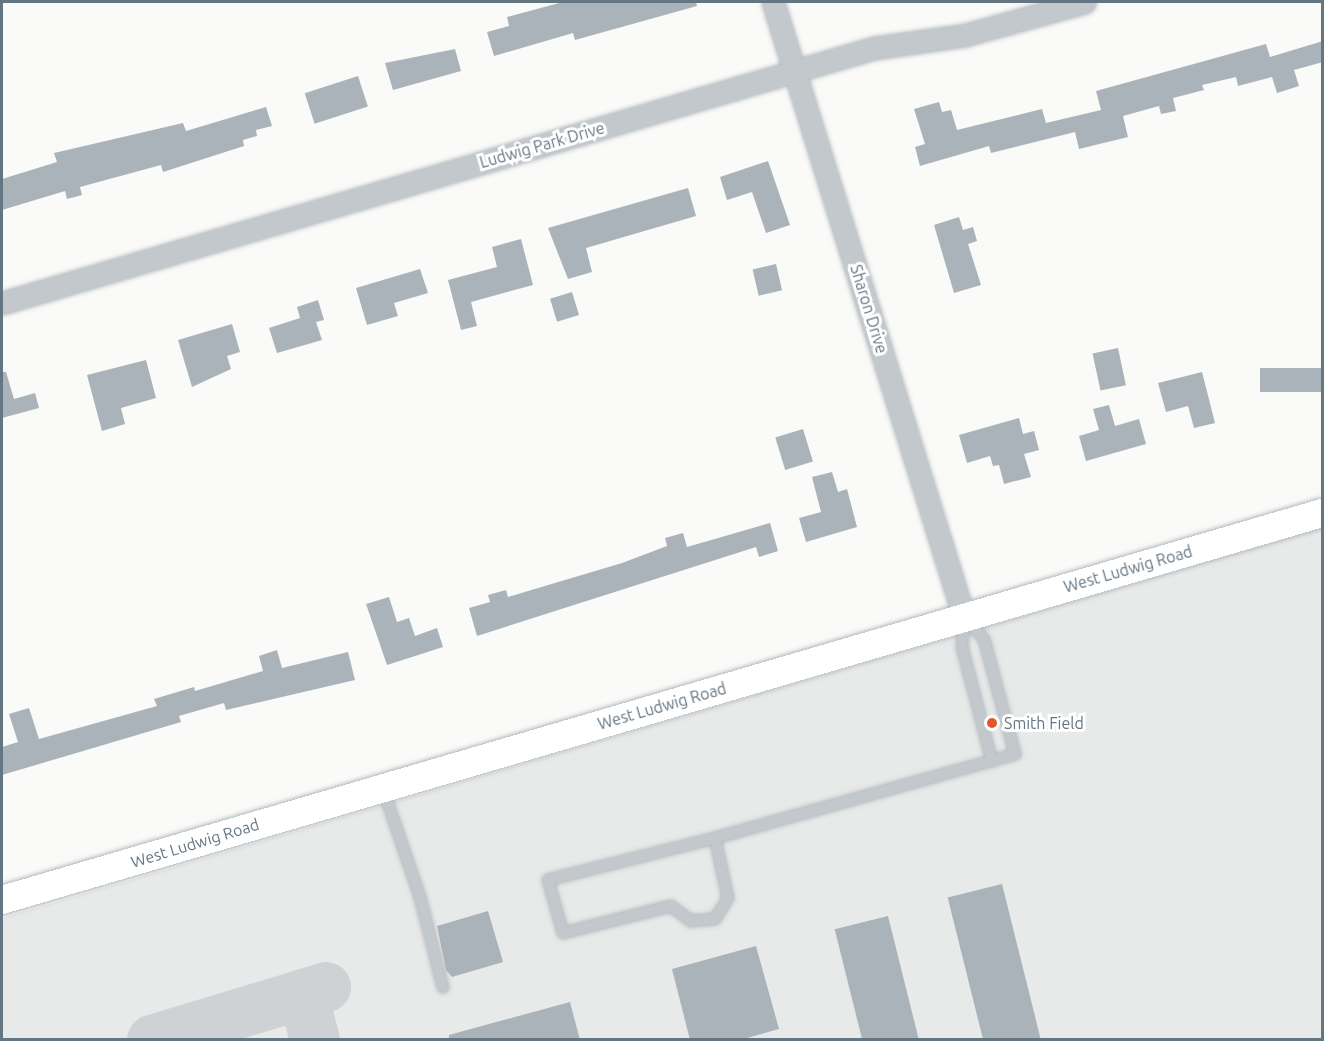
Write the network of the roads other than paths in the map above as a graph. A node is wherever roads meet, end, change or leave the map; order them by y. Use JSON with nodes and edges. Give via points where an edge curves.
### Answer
{"nodes":[{"id":1,"x":773,"y":2,"type":"edge"},
{"id":2,"x":1085,"y":2,"type":"edge"},
{"id":3,"x":794,"y":71,"type":"junction"},
{"id":4,"x":2,"y":303,"type":"edge"},
{"id":5,"x":1323,"y":513,"type":"edge"},
{"id":6,"x":964,"y":617,"type":"junction"},
{"id":7,"x":992,"y":761,"type":"junction"},
{"id":8,"x":382,"y":787,"type":"junction"},
{"id":9,"x":715,"y":838,"type":"junction"},
{"id":10,"x":2,"y":900,"type":"edge"},
{"id":11,"x":443,"y":987,"type":"dead end"}],
"edges":[{"from":1,"to":3,"type":"street","name":"Sharon Drive"},
{"from":2,"to":3,"type":"street","name":"Ludwig Park Drive","via":[[965,35],[874,48]]},
{"from":3,"to":4,"type":"street","name":"Ludwig Park Drive"},
{"from":3,"to":6,"type":"street","name":"Sharon Drive"},
{"from":5,"to":6,"type":"main road","name":"West Ludwig Road"},
{"from":6,"to":7,"type":"lane","via":[[962,647]]},
{"from":6,"to":7,"type":"lane","via":[[984,639],[1015,754]]},
{"from":6,"to":8,"type":"main road","name":"West Ludwig Road"},
{"from":7,"to":9,"type":"lane"},
{"from":8,"to":10,"type":"main road","name":"West Ludwig Road"},
{"from":8,"to":11,"type":"lane","via":[[420,897]]},
{"from":9,"to":9,"type":"lane","via":[[728,898],[715,919],[691,921],[671,906],[563,933],[548,880]]}]}
